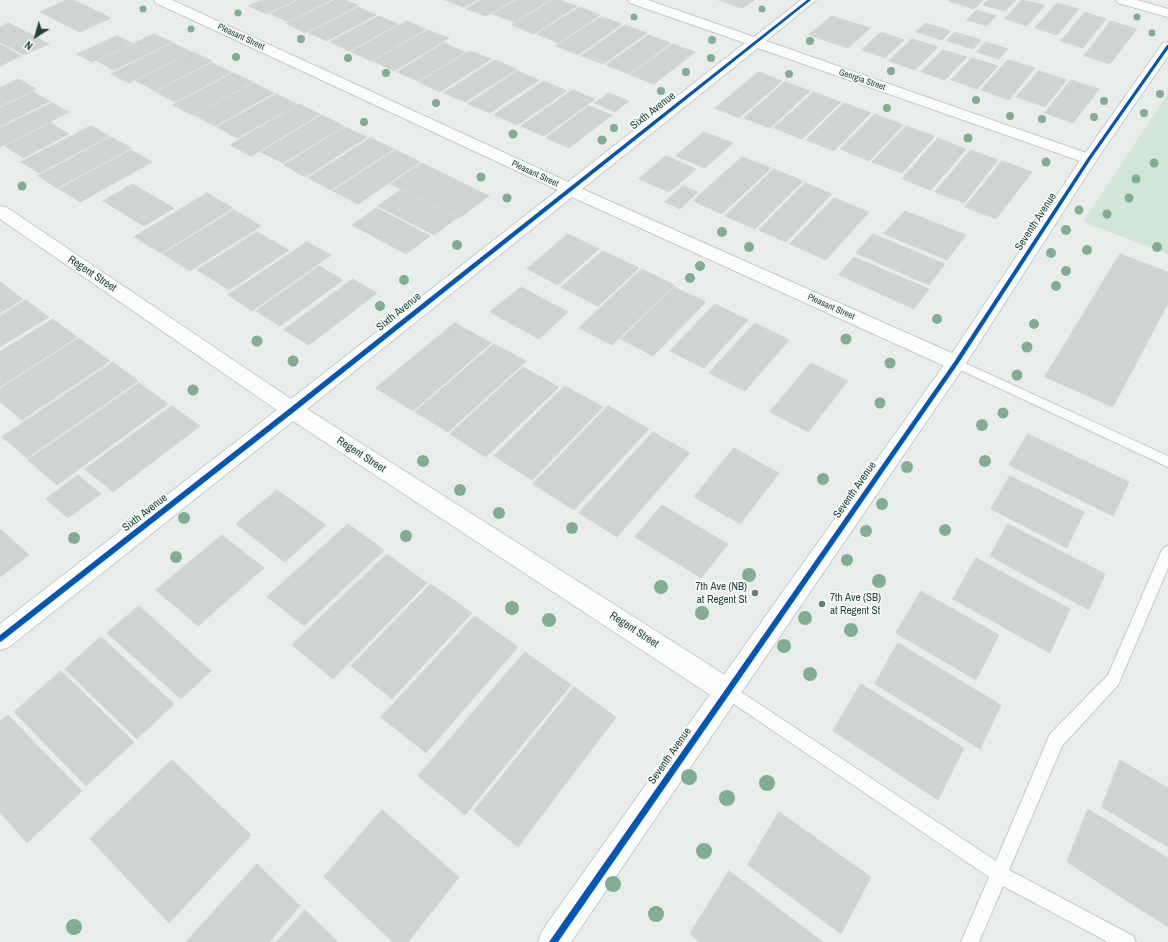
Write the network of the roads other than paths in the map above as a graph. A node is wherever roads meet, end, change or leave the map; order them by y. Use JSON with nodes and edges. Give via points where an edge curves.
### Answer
{"nodes":[{"id":1,"x":161,"y":0,"type":"edge"},
{"id":2,"x":635,"y":0,"type":"edge"},
{"id":3,"x":809,"y":0,"type":"edge"},
{"id":4,"x":1123,"y":0,"type":"edge"},
{"id":5,"x":1168,"y":13,"type":"edge"},
{"id":6,"x":756,"y":43,"type":"junction"},
{"id":7,"x":1168,"y":46,"type":"edge"},
{"id":8,"x":1089,"y":159,"type":"junction"},
{"id":9,"x":569,"y":189,"type":"junction"},
{"id":10,"x":0,"y":211,"type":"edge"},
{"id":11,"x":956,"y":363,"type":"junction"},
{"id":12,"x":292,"y":410,"type":"junction"},
{"id":13,"x":1168,"y":462,"type":"edge"},
{"id":14,"x":1168,"y":552,"type":"edge"},
{"id":15,"x":0,"y":639,"type":"edge"},
{"id":16,"x":728,"y":691,"type":"junction"},
{"id":17,"x":999,"y":874,"type":"junction"},
{"id":18,"x":553,"y":942,"type":"edge"},
{"id":19,"x":970,"y":942,"type":"edge"},
{"id":20,"x":1127,"y":942,"type":"edge"}],
"edges":[{"from":1,"to":9,"type":"street","name":"Pleasant Street"},
{"from":2,"to":6,"type":"street","name":"Georgia Street"},
{"from":3,"to":6,"type":"street","name":"Sixth Avenue"},
{"from":4,"to":5,"type":"street"},
{"from":6,"to":8,"type":"street","name":"Georgia Street"},
{"from":6,"to":9,"type":"street","name":"Sixth Avenue"},
{"from":7,"to":8,"type":"street","name":"Seventh Avenue"},
{"from":8,"to":11,"type":"street","name":"Seventh Avenue"},
{"from":9,"to":11,"type":"street","name":"Pleasant Street"},
{"from":9,"to":12,"type":"street","name":"Sixth Avenue"},
{"from":10,"to":12,"type":"street","name":"Regent Street"},
{"from":11,"to":13,"type":"lane"},
{"from":11,"to":16,"type":"street","name":"Seventh Avenue"},
{"from":12,"to":15,"type":"street","name":"Sixth Avenue"},
{"from":12,"to":16,"type":"street","name":"Regent Street"},
{"from":14,"to":17,"type":"lane","via":[[1113,680],[1056,740]]},
{"from":16,"to":17,"type":"lane"},
{"from":16,"to":18,"type":"street","name":"Seventh Avenue"},
{"from":17,"to":19,"type":"lane"},
{"from":17,"to":20,"type":"lane"}]}
